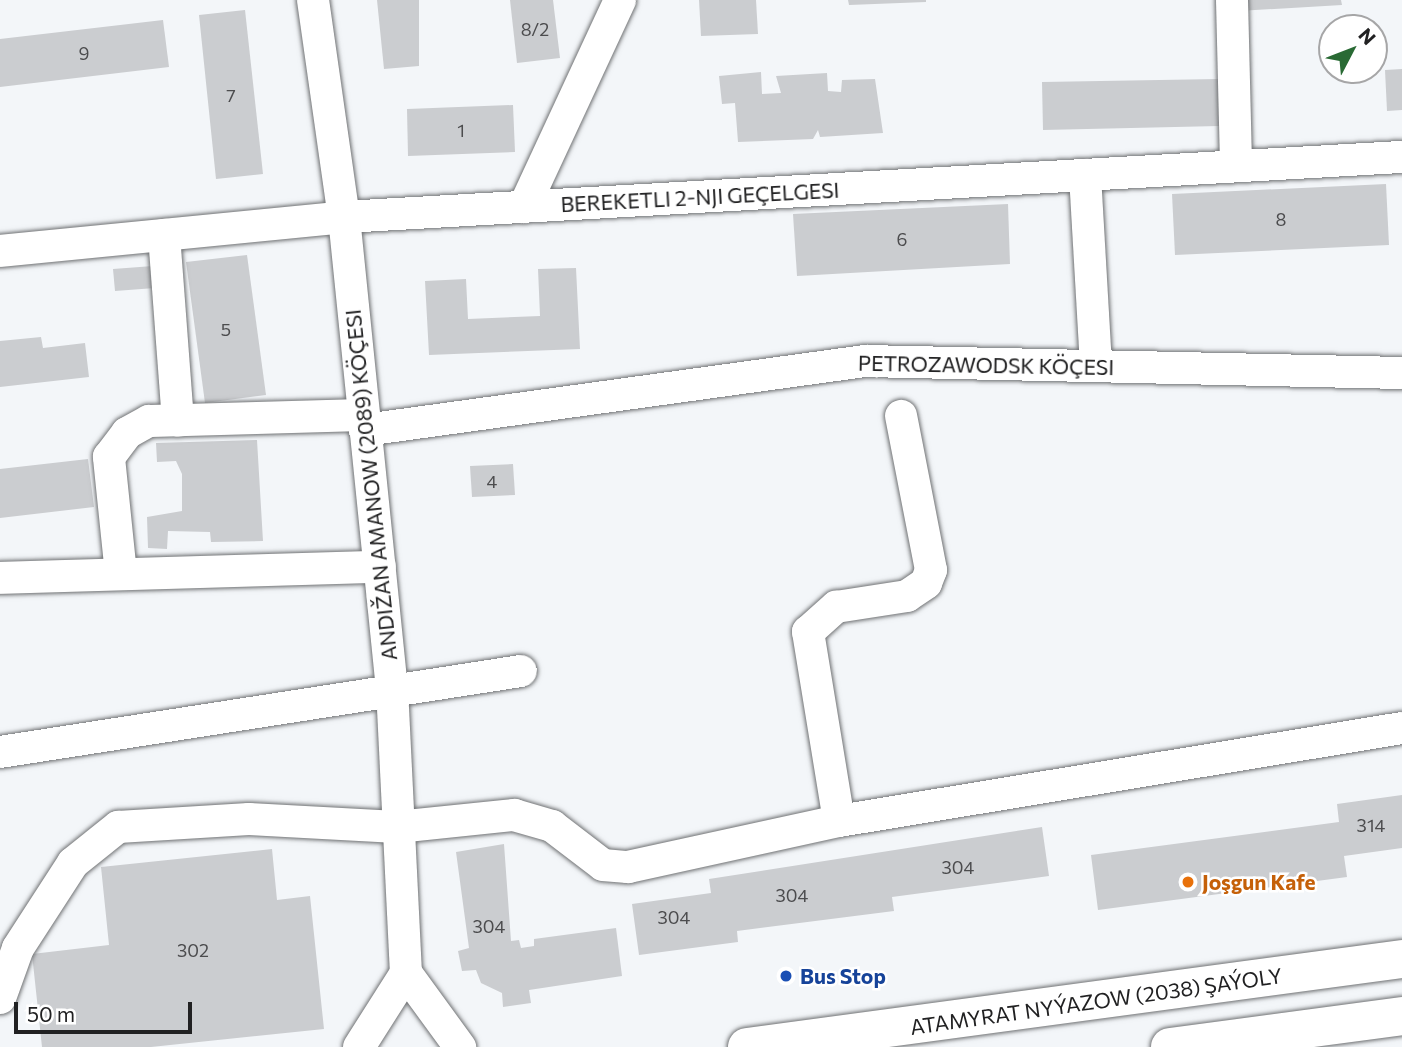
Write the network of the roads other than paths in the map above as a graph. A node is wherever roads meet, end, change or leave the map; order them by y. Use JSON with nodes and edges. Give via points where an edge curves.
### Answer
{"nodes":[{"id":1,"x":313,"y":0,"type":"edge"},
{"id":2,"x":620,"y":0,"type":"edge"},
{"id":3,"x":1232,"y":0,"type":"edge"},
{"id":4,"x":1402,"y":157,"type":"edge"},
{"id":5,"x":1236,"y":166,"type":"junction"},
{"id":6,"x":1085,"y":175,"type":"junction"},
{"id":7,"x":524,"y":207,"type":"junction"},
{"id":8,"x":344,"y":217,"type":"junction"},
{"id":9,"x":164,"y":235,"type":"junction"},
{"id":10,"x":0,"y":251,"type":"edge"},
{"id":11,"x":1096,"y":366,"type":"junction"},
{"id":12,"x":1402,"y":373,"type":"edge"},
{"id":13,"x":901,"y":416,"type":"dead end"},
{"id":14,"x":178,"y":420,"type":"junction"},
{"id":15,"x":365,"y":422,"type":"junction"},
{"id":16,"x":380,"y":567,"type":"junction"},
{"id":17,"x":121,"y":574,"type":"junction"},
{"id":18,"x":0,"y":578,"type":"edge"},
{"id":19,"x":521,"y":671,"type":"dead end"},
{"id":20,"x":392,"y":688,"type":"junction"},
{"id":21,"x":1402,"y":728,"type":"edge"},
{"id":22,"x":1,"y":752,"type":"edge"},
{"id":23,"x":839,"y":821,"type":"junction"},
{"id":24,"x":397,"y":827,"type":"junction"},
{"id":25,"x":1402,"y":960,"type":"edge"},
{"id":26,"x":406,"y":973,"type":"junction"},
{"id":27,"x":0,"y":998,"type":"edge"},
{"id":28,"x":1402,"y":1016,"type":"edge"},
{"id":29,"x":359,"y":1047,"type":"edge"},
{"id":30,"x":460,"y":1047,"type":"edge"},
{"id":31,"x":747,"y":1047,"type":"edge"},
{"id":32,"x":1170,"y":1047,"type":"edge"}],
"edges":[{"from":1,"to":8,"type":"street","name":"ANDIŽAN AMANOW (2089) KÖÇESI"},
{"from":2,"to":7,"type":"street"},
{"from":3,"to":5,"type":"street"},
{"from":4,"to":5,"type":"street","name":"BEREKETLI 2-NJI GEÇELGESI"},
{"from":5,"to":6,"type":"street","name":"BEREKETLI 2-NJI GEÇELGESI"},
{"from":6,"to":7,"type":"street","name":"BEREKETLI 2-NJI GEÇELGESI"},
{"from":6,"to":11,"type":"street"},
{"from":7,"to":8,"type":"street","name":"BEREKETLI 2-NJI GEÇELGESI"},
{"from":8,"to":9,"type":"street","name":"BEREKETLI 2-NJI GEÇELGESI"},
{"from":8,"to":15,"type":"street","name":"ANDIŽAN AMANOW (2089) KÖÇESI"},
{"from":9,"to":10,"type":"street","name":"BEREKETLI 2-NJI GEÇELGESI"},
{"from":9,"to":14,"type":"street"},
{"from":11,"to":12,"type":"street","name":"PETROZAWODSK KÖÇESI"},
{"from":11,"to":15,"type":"street","name":"PETROZAWODSK KÖÇESI","via":[[865,361]]},
{"from":13,"to":23,"type":"street","via":[[931,570],[926,583],[907,596],[836,607],[808,632]]},
{"from":14,"to":15,"type":"street","name":"PETROZAWODSK KÖÇESI"},
{"from":14,"to":17,"type":"street","name":"PETROZAWODSK KÖÇESI","via":[[149,421],[118,440],[109,457]]},
{"from":15,"to":16,"type":"street","name":"ANDIŽAN AMANOW (2089) KÖÇESI"},
{"from":16,"to":17,"type":"street"},
{"from":16,"to":20,"type":"street","name":"ANDIŽAN AMANOW (2089) KÖÇESI"},
{"from":17,"to":18,"type":"street"},
{"from":19,"to":20,"type":"street"},
{"from":20,"to":22,"type":"street"},
{"from":20,"to":24,"type":"street","name":"ANDIŽAN AMANOW (2089) KÖÇESI"},
{"from":21,"to":23,"type":"street"},
{"from":23,"to":24,"type":"street","via":[[628,867],[603,865],[552,827],[514,815]]},
{"from":24,"to":26,"type":"street","name":"ANDIŽAN AMANOW (2089) KÖÇESI"},
{"from":24,"to":27,"type":"street","via":[[249,819],[118,827],[73,863],[19,948]]},
{"from":25,"to":31,"type":"main road","name":"ATAMYRAT NYÝAZOW (2038) ŞAÝOLY"},
{"from":26,"to":29,"type":"street"},
{"from":26,"to":30,"type":"street"},
{"from":28,"to":32,"type":"main road"}]}
